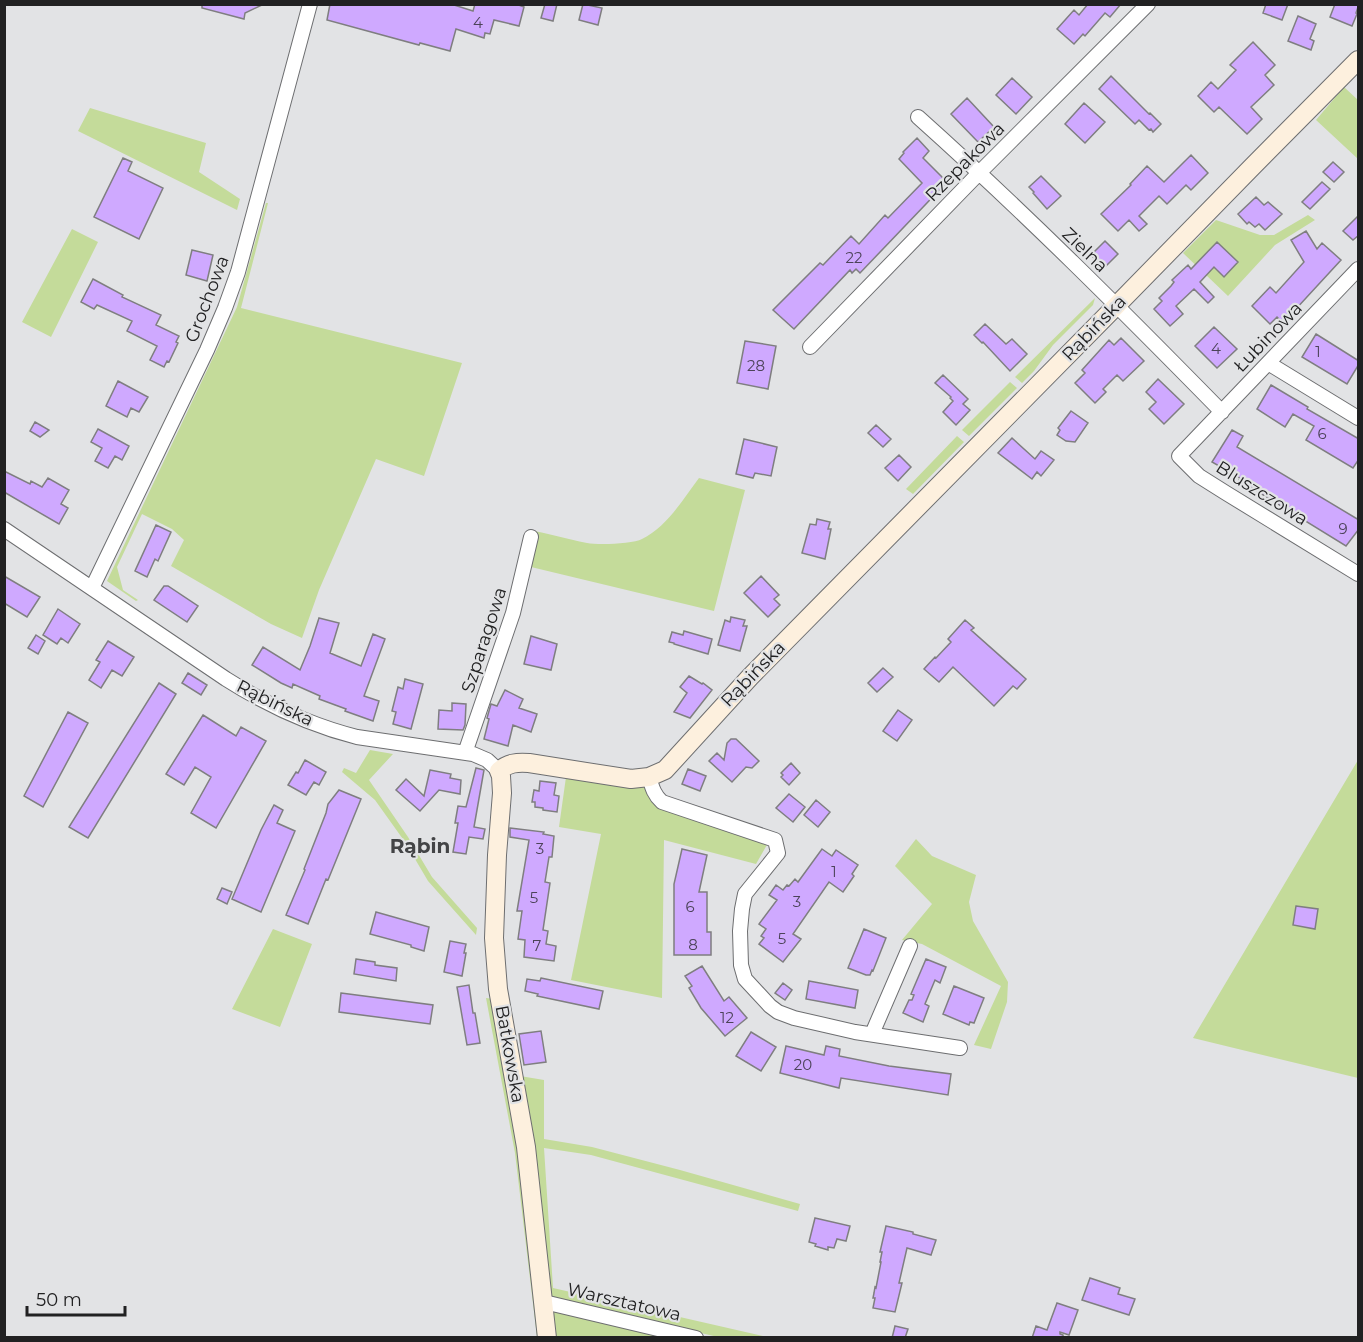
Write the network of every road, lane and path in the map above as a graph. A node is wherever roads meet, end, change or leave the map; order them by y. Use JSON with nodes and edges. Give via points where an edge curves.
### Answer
{"nodes":[{"id":1,"x":310,"y":4,"type":"edge"},
{"id":2,"x":1148,"y":4,"type":"edge"},
{"id":3,"x":1359,"y":60,"type":"edge"},
{"id":4,"x":918,"y":117,"type":"dead end"},
{"id":5,"x":980,"y":172,"type":"junction"},
{"id":6,"x":1359,"y":269,"type":"edge"},
{"id":7,"x":1116,"y":306,"type":"junction"},
{"id":8,"x":810,"y":347,"type":"dead end"},
{"id":9,"x":1268,"y":363,"type":"junction"},
{"id":10,"x":1222,"y":412,"type":"junction"},
{"id":11,"x":1359,"y":418,"type":"edge"},
{"id":12,"x":1203,"y":431,"type":"joint"},
{"id":13,"x":4,"y":529,"type":"edge"},
{"id":14,"x":531,"y":537,"type":"dead end"},
{"id":15,"x":1359,"y":574,"type":"edge"},
{"id":16,"x":92,"y":588,"type":"junction"},
{"id":17,"x":465,"y":753,"type":"junction"},
{"id":18,"x":499,"y":771,"type":"junction"},
{"id":19,"x":649,"y":777,"type":"junction"},
{"id":20,"x":910,"y":946,"type":"dead end"},
{"id":21,"x":872,"y":1034,"type":"junction"},
{"id":22,"x":960,"y":1048,"type":"dead end"},
{"id":23,"x":544,"y":1302,"type":"junction"},
{"id":24,"x":547,"y":1338,"type":"edge"},
{"id":25,"x":696,"y":1338,"type":"edge"}],
"edges":[{"from":1,"to":16,"type":"street","name":"Grochowa","via":[[225,308]]},
{"from":2,"to":5,"type":"street","name":"Rzepakowa"},
{"from":3,"to":7,"type":"street","name":"Rąbińska"},
{"from":4,"to":5,"type":"street","name":"Zielna"},
{"from":5,"to":7,"type":"street","name":"Zielna"},
{"from":5,"to":8,"type":"street","name":"Rzepakowa"},
{"from":6,"to":9,"type":"street","name":"Łubinowa"},
{"from":7,"to":10,"type":"street","name":"Zielna"},
{"from":7,"to":19,"type":"street","name":"Rąbińska","via":[[750,676],[665,770]]},
{"from":9,"to":10,"type":"street","name":"Łubinowa"},
{"from":9,"to":11,"type":"street"},
{"from":10,"to":12,"type":"street","name":"Łubinowa"},
{"from":12,"to":15,"type":"street","name":"Bluszczowa","via":[[1179,456],[1200,476]]},
{"from":13,"to":16,"type":"street","name":"Rąbińska"},
{"from":14,"to":17,"type":"street","name":"Szparagowa","via":[[513,613]]},
{"from":16,"to":17,"type":"street","name":"Rąbińska","via":[[250,694],[297,718],[357,737]]},
{"from":17,"to":18,"type":"street","name":"Rąbińska","via":[[482,757]]},
{"from":18,"to":19,"type":"street","via":[[512,763],[529,763],[631,779]]},
{"from":18,"to":23,"type":"street","name":"Batkowska","via":[[502,793],[494,938],[498,989],[526,1147]]},
{"from":19,"to":21,"type":"street","via":[[662,802],[775,840],[778,853],[745,894],[740,931],[745,978],[777,1012]]},
{"from":20,"to":21,"type":"street"},
{"from":21,"to":22,"type":"street"},
{"from":23,"to":24,"type":"street","name":"Batkowska"},
{"from":23,"to":25,"type":"street","name":"Warsztatowa"}]}
